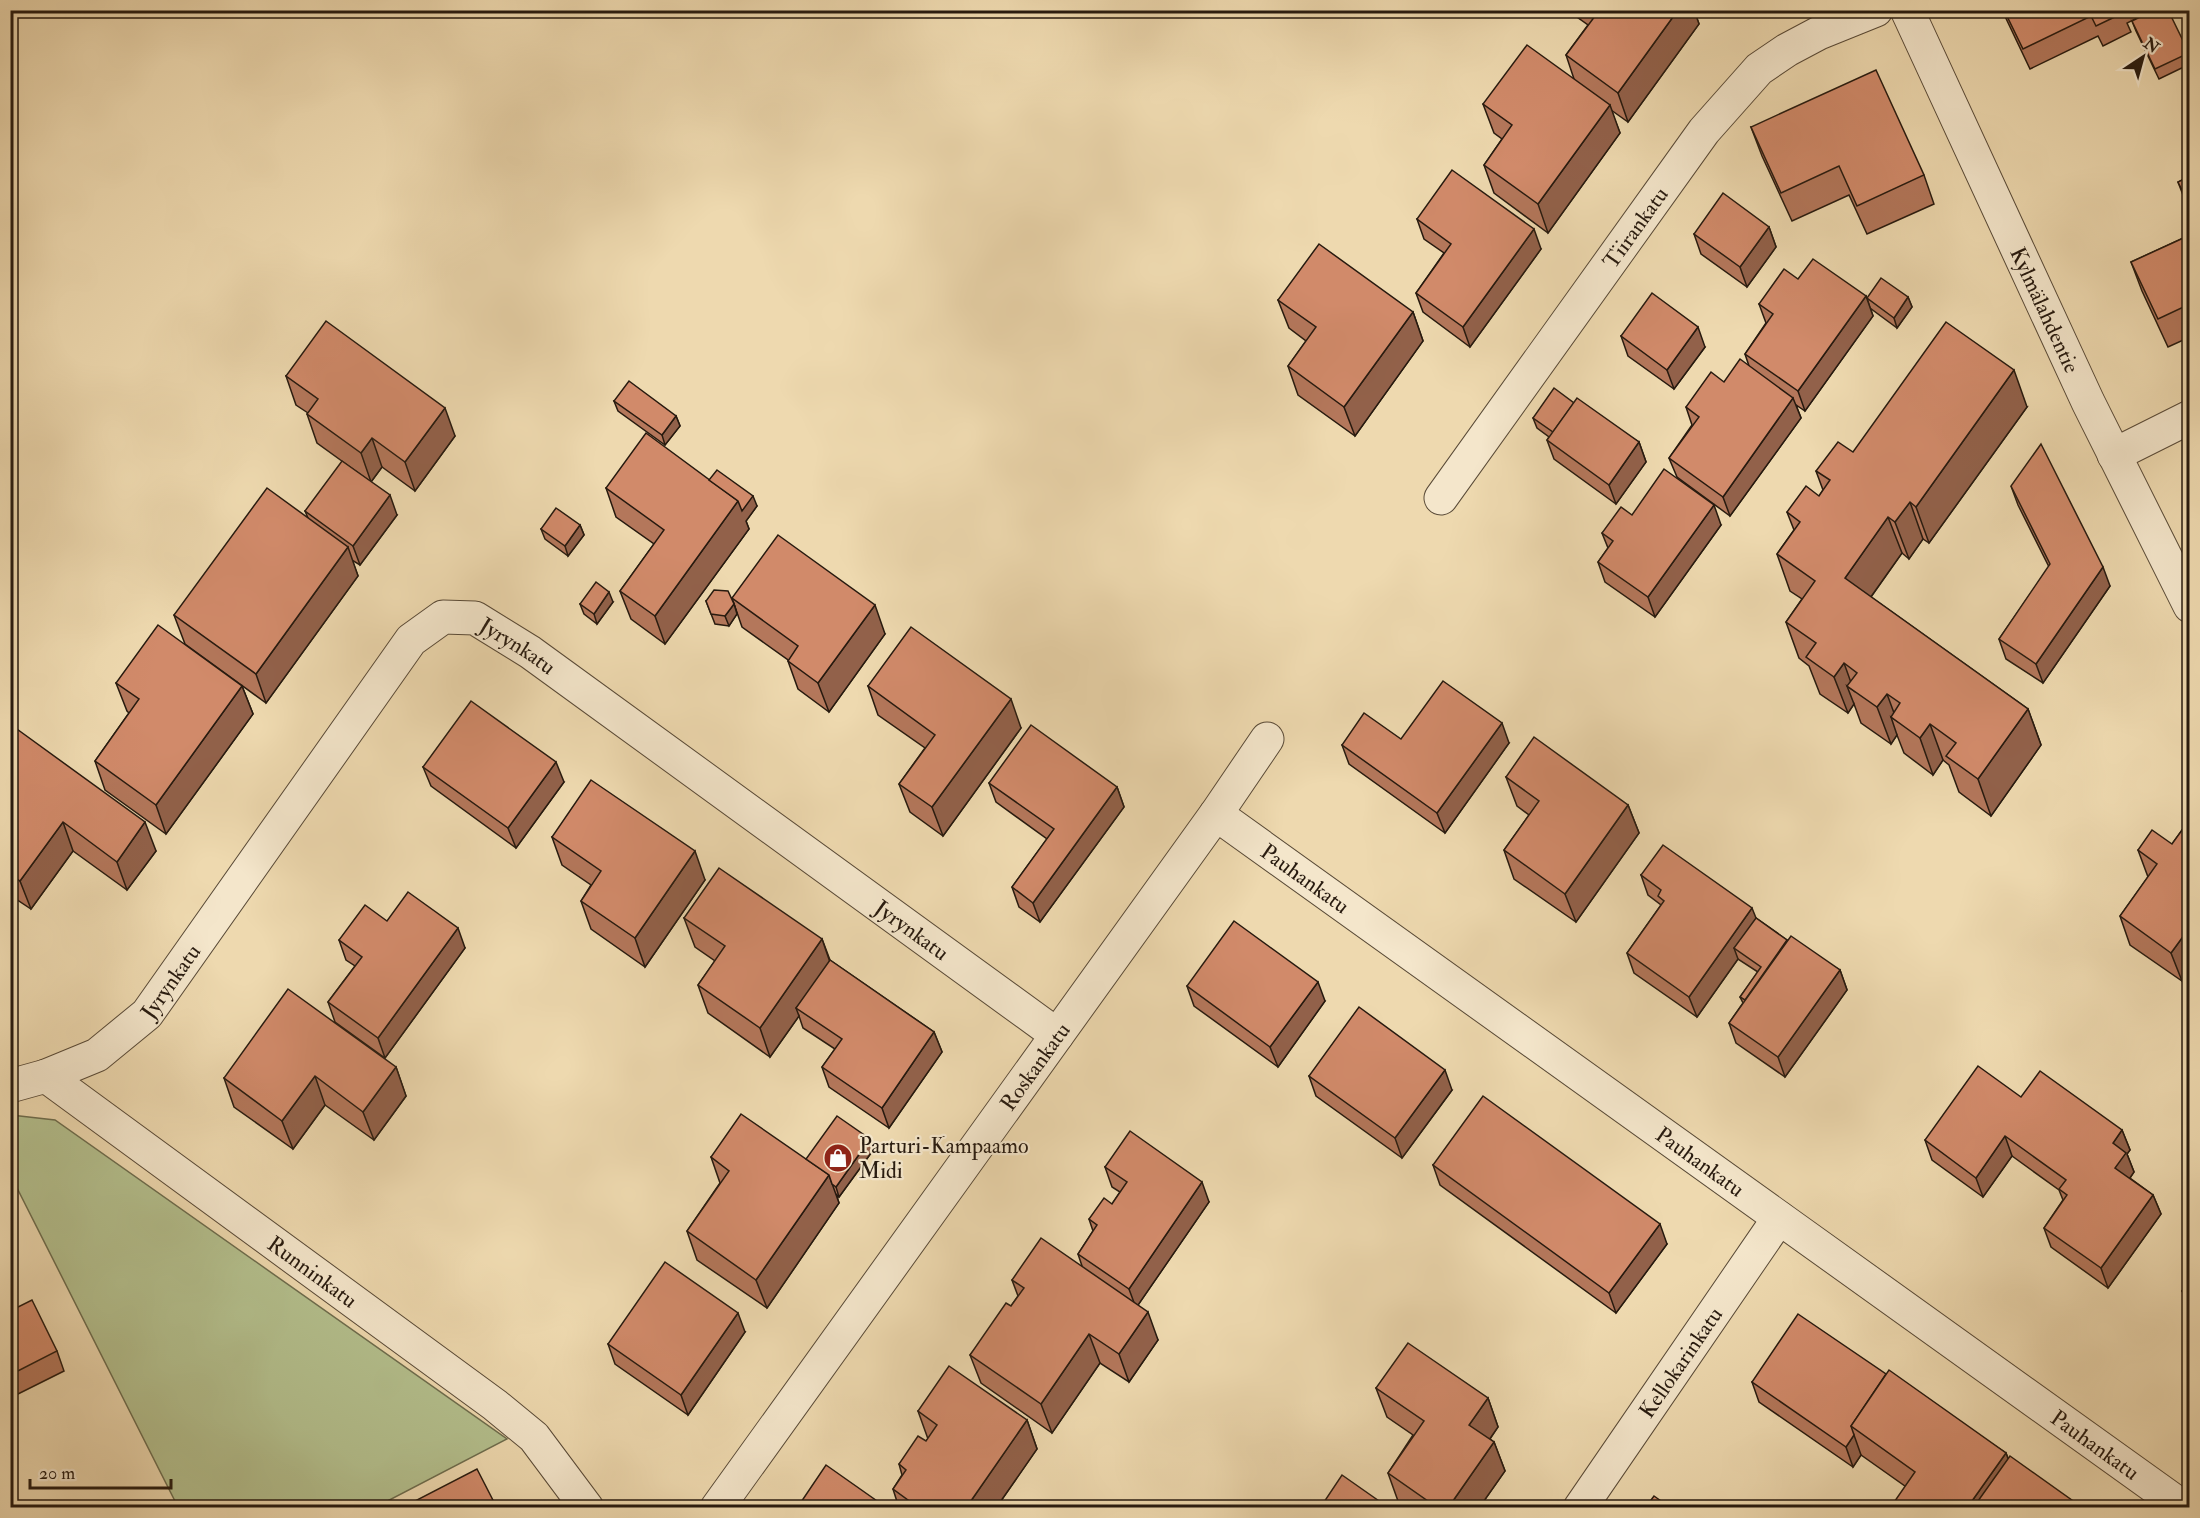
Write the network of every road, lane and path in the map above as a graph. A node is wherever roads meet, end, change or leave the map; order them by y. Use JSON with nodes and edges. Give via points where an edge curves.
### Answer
{"nodes":[{"id":1,"x":1876,"y":10,"type":"edge"},
{"id":2,"x":1907,"y":10,"type":"edge"},
{"id":3,"x":2190,"y":417,"type":"edge"},
{"id":4,"x":2114,"y":455,"type":"junction"},
{"id":5,"x":1441,"y":498,"type":"dead end"},
{"id":6,"x":2190,"y":606,"type":"edge"},
{"id":7,"x":1267,"y":739,"type":"dead end"},
{"id":8,"x":1216,"y":814,"type":"junction"},
{"id":9,"x":1057,"y":1035,"type":"junction"},
{"id":10,"x":45,"y":1076,"type":"junction"},
{"id":11,"x":10,"y":1086,"type":"edge"},
{"id":12,"x":1779,"y":1218,"type":"junction"},
{"id":13,"x":587,"y":1508,"type":"edge"},
{"id":14,"x":717,"y":1508,"type":"edge"},
{"id":15,"x":1580,"y":1508,"type":"edge"},
{"id":16,"x":2184,"y":1508,"type":"edge"}],
"edges":[{"from":1,"to":5,"type":"street","name":"Tiirankatu","via":[[1819,33],[1759,69],[1704,131]]},
{"from":2,"to":4,"type":"street","name":"Kylmälahdentie"},
{"from":3,"to":4,"type":"street"},
{"from":4,"to":6,"type":"street","name":"Kylmälahdentie"},
{"from":7,"to":8,"type":"street","name":"Roskankatu"},
{"from":8,"to":9,"type":"street","name":"Roskankatu"},
{"from":8,"to":12,"type":"street","name":"Pauhankatu"},
{"from":9,"to":10,"type":"street","name":"Jyrynkatu","via":[[530,652],[475,618],[442,617],[411,640],[147,1014],[97,1055]]},
{"from":9,"to":14,"type":"street","name":"Roskankatu"},
{"from":10,"to":11,"type":"street"},
{"from":10,"to":13,"type":"street","name":"Runninkatu","via":[[495,1405],[534,1437]]},
{"from":12,"to":15,"type":"street","name":"Kellokarinkatu"},
{"from":12,"to":16,"type":"street","name":"Pauhankatu"}]}
